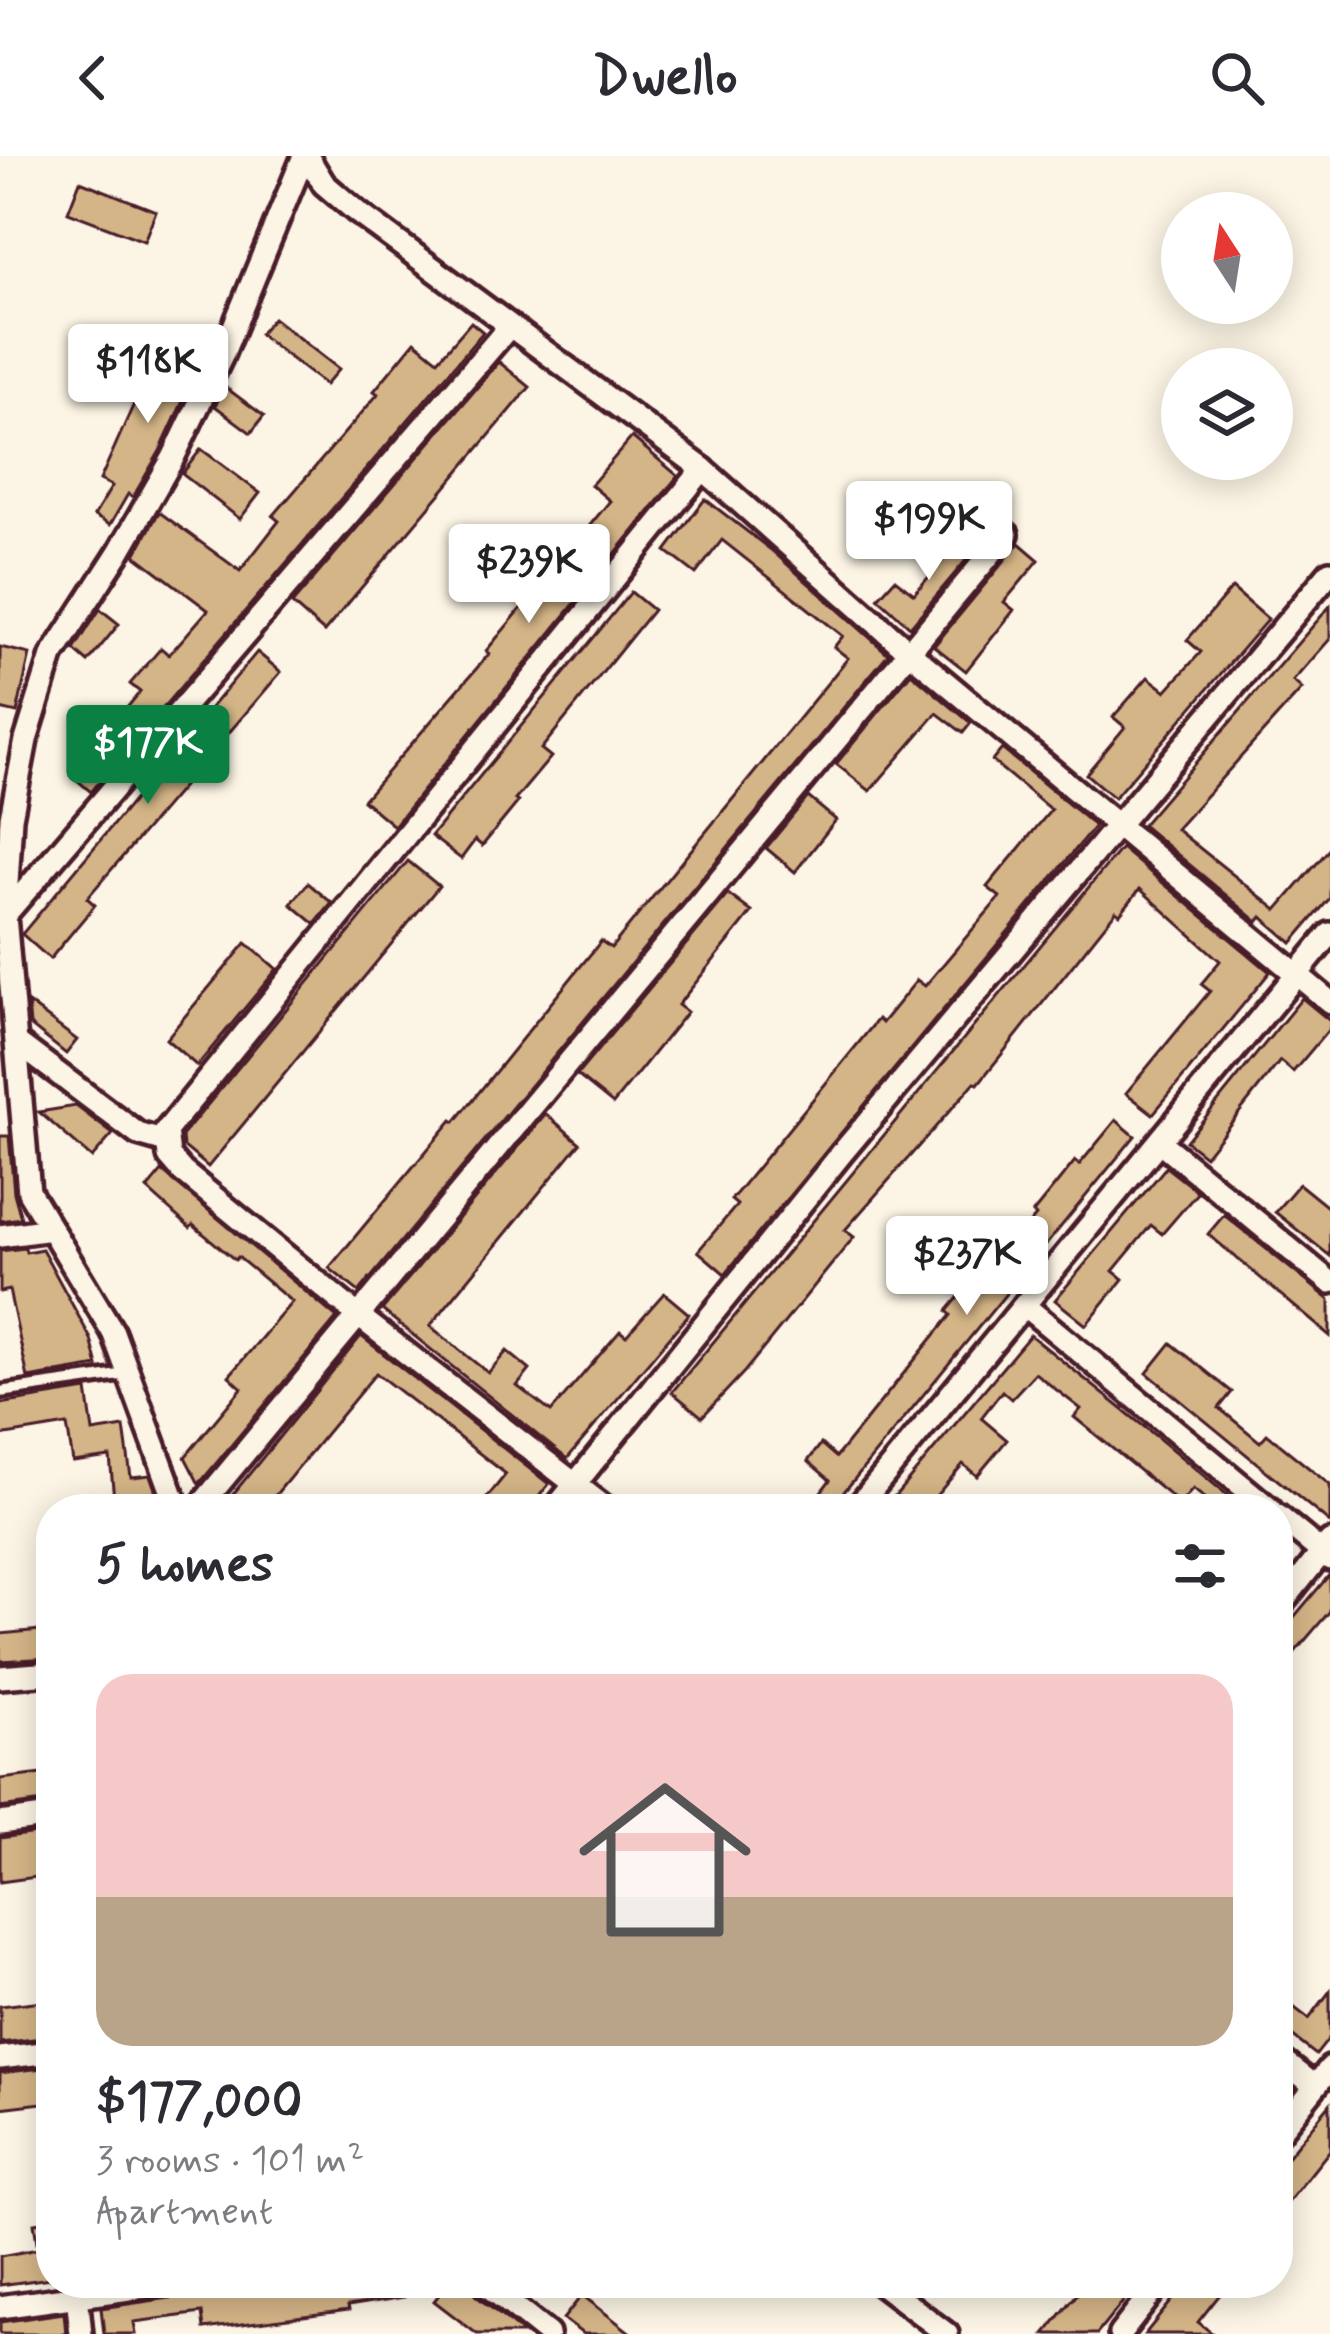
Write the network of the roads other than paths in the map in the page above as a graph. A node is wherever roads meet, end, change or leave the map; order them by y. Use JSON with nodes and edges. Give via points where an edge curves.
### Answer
{"nodes":[{"id":1,"x":305,"y":156,"type":"edge"},
{"id":2,"x":508,"y":328,"type":"junction"},
{"id":3,"x":703,"y":469,"type":"junction"},
{"id":4,"x":1006,"y":534,"type":"dead end"},
{"id":5,"x":1330,"y":573,"type":"edge"},
{"id":6,"x":908,"y":651,"type":"junction"},
{"id":7,"x":1118,"y":824,"type":"junction"},
{"id":8,"x":2,"y":914,"type":"edge"},
{"id":9,"x":1330,"y":934,"type":"edge"},
{"id":10,"x":1296,"y":973,"type":"junction"},
{"id":11,"x":1330,"y":1001,"type":"edge"},
{"id":12,"x":19,"y":1044,"type":"junction"},
{"id":13,"x":11,"y":1097,"type":"edge"},
{"id":14,"x":166,"y":1142,"type":"junction"},
{"id":15,"x":1160,"y":1142,"type":"junction"},
{"id":16,"x":51,"y":1229,"type":"junction"},
{"id":17,"x":0,"y":1236,"type":"edge"},
{"id":18,"x":1330,"y":1282,"type":"edge"},
{"id":19,"x":1026,"y":1307,"type":"junction"},
{"id":20,"x":360,"y":1317,"type":"junction"},
{"id":21,"x":128,"y":1374,"type":"junction"},
{"id":22,"x":0,"y":1392,"type":"edge"},
{"id":23,"x":576,"y":1484,"type":"junction"},
{"id":24,"x":172,"y":1494,"type":"edge"},
{"id":25,"x":210,"y":1494,"type":"edge"},
{"id":26,"x":568,"y":1494,"type":"edge"},
{"id":27,"x":588,"y":1494,"type":"edge"},
{"id":28,"x":869,"y":1494,"type":"edge"},
{"id":29,"x":1252,"y":1494,"type":"edge"},
{"id":30,"x":1293,"y":1527,"type":"edge"},
{"id":31,"x":1327,"y":1551,"type":"edge"},
{"id":32,"x":1293,"y":1591,"type":"edge"},
{"id":33,"x":36,"y":1673,"type":"edge"},
{"id":34,"x":0,"y":1677,"type":"edge"},
{"id":35,"x":36,"y":1818,"type":"edge"},
{"id":36,"x":0,"y":1823,"type":"edge"},
{"id":37,"x":36,"y":2054,"type":"edge"},
{"id":38,"x":0,"y":2058,"type":"edge"},
{"id":39,"x":1330,"y":2068,"type":"edge"},
{"id":40,"x":1293,"y":2069,"type":"edge"},
{"id":41,"x":1315,"y":2086,"type":"junction"},
{"id":42,"x":1293,"y":2114,"type":"edge"},
{"id":43,"x":41,"y":2298,"type":"edge"},
{"id":44,"x":78,"y":2298,"type":"edge"},
{"id":45,"x":503,"y":2298,"type":"edge"},
{"id":46,"x":900,"y":2298,"type":"edge"},
{"id":47,"x":1148,"y":2298,"type":"edge"},
{"id":48,"x":0,"y":2307,"type":"edge"},
{"id":49,"x":81,"y":2334,"type":"edge"},
{"id":50,"x":548,"y":2334,"type":"edge"},
{"id":51,"x":947,"y":2334,"type":"edge"},
{"id":52,"x":1120,"y":2334,"type":"edge"}],
"edges":[{"from":1,"to":2,"type":"street","via":[[340,198]]},
{"from":1,"to":8,"type":"street","via":[[172,458],[52,656],[26,740]]},
{"from":2,"to":3,"type":"street"},
{"from":2,"to":8,"type":"street"},
{"from":3,"to":6,"type":"street"},
{"from":3,"to":14,"type":"street","via":[[173,1118]]},
{"from":4,"to":6,"type":"street"},
{"from":5,"to":7,"type":"street"},
{"from":6,"to":7,"type":"street"},
{"from":6,"to":20,"type":"street"},
{"from":7,"to":10,"type":"street"},
{"from":7,"to":23,"type":"street"},
{"from":8,"to":12,"type":"street"},
{"from":9,"to":10,"type":"street"},
{"from":10,"to":11,"type":"street"},
{"from":10,"to":15,"type":"street"},
{"from":12,"to":13,"type":"street"},
{"from":12,"to":14,"type":"street","via":[[138,1134]]},
{"from":13,"to":16,"type":"street","via":[[28,1192]]},
{"from":14,"to":20,"type":"street","via":[[182,1171]]},
{"from":15,"to":18,"type":"street"},
{"from":15,"to":19,"type":"street"},
{"from":16,"to":17,"type":"street"},
{"from":16,"to":21,"type":"street","via":[[113,1332]]},
{"from":19,"to":28,"type":"street"},
{"from":19,"to":29,"type":"street"},
{"from":20,"to":23,"type":"street"},
{"from":20,"to":25,"type":"street"},
{"from":21,"to":22,"type":"lane"},
{"from":21,"to":24,"type":"street"},
{"from":23,"to":26,"type":"street"},
{"from":23,"to":27,"type":"street"},
{"from":30,"to":31,"type":"street"},
{"from":31,"to":32,"type":"street"},
{"from":33,"to":34,"type":"street"},
{"from":35,"to":36,"type":"street"},
{"from":37,"to":38,"type":"street"},
{"from":39,"to":41,"type":"street"},
{"from":40,"to":41,"type":"street"},
{"from":41,"to":42,"type":"street"},
{"from":43,"to":48,"type":"street"},
{"from":44,"to":49,"type":"street"},
{"from":45,"to":50,"type":"street"},
{"from":46,"to":51,"type":"street"},
{"from":47,"to":52,"type":"street"}]}
